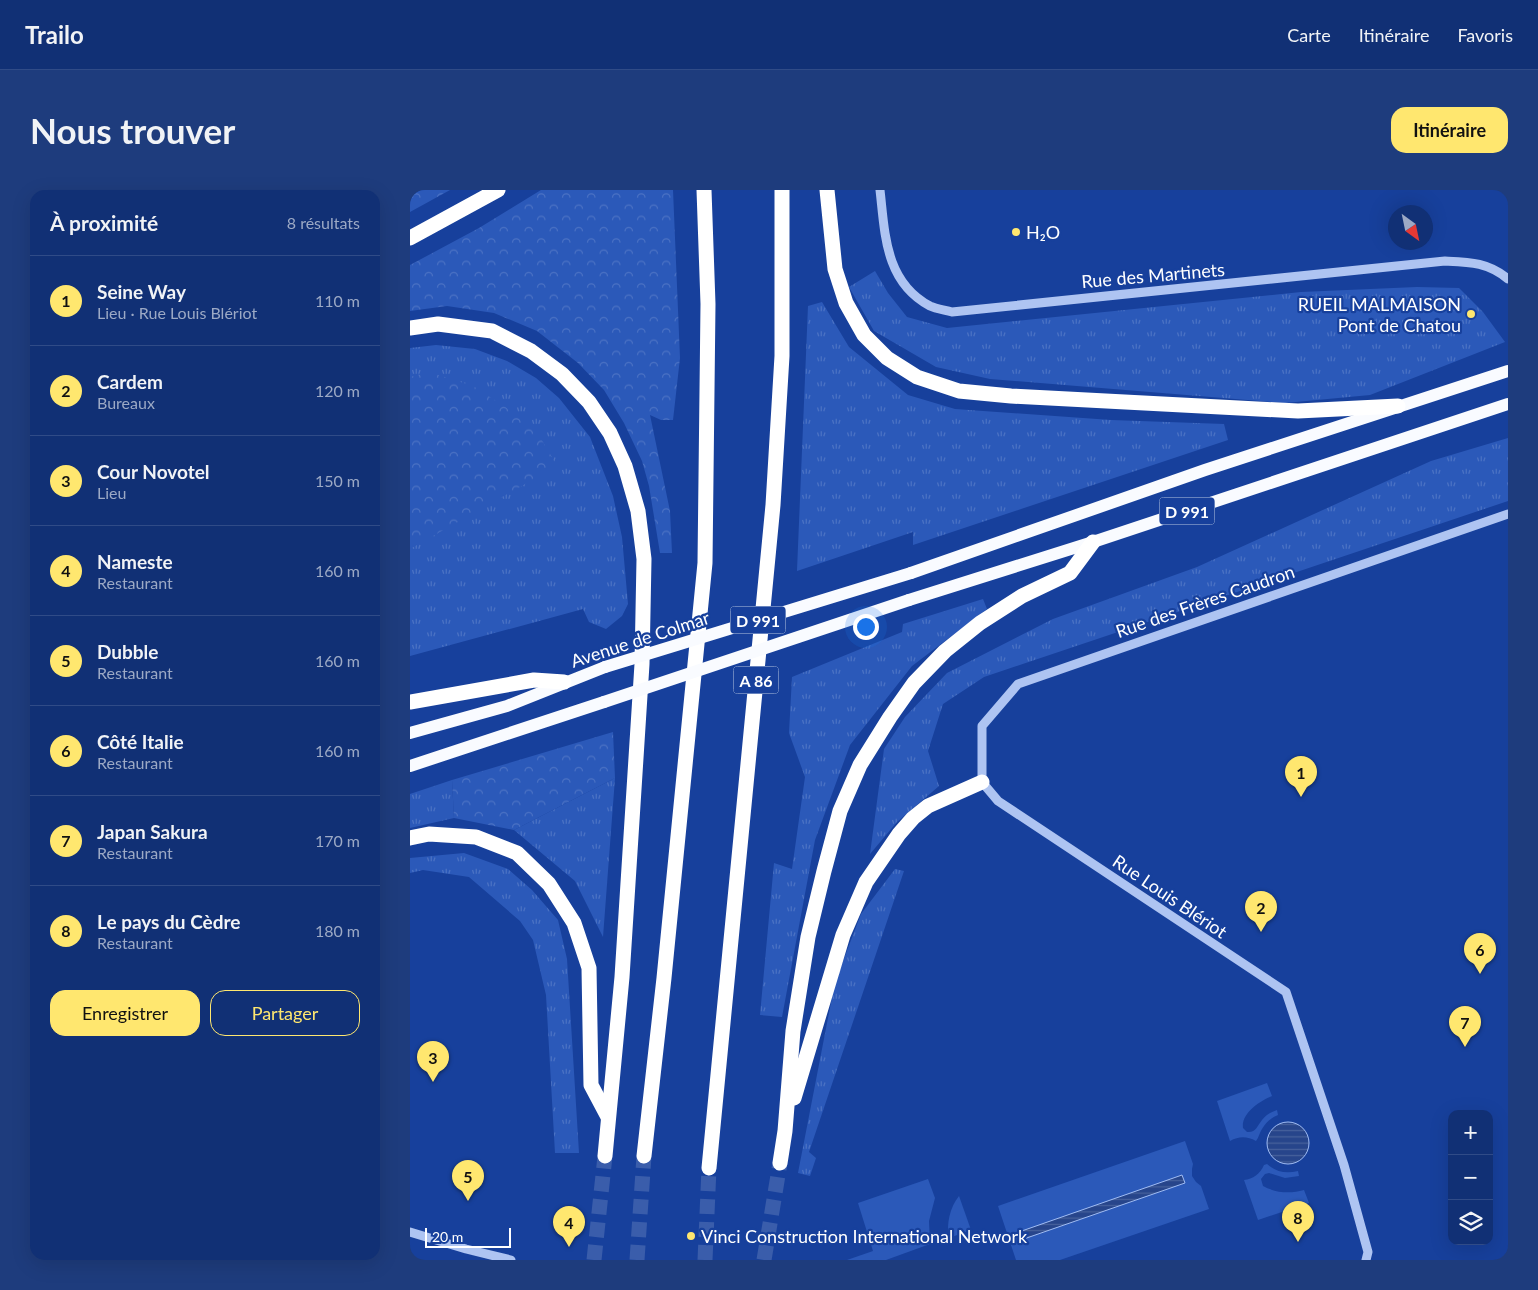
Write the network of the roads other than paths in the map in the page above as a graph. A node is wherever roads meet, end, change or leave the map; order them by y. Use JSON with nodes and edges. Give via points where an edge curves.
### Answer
{"nodes":[{"id":1,"x":498,"y":190,"type":"edge"},
{"id":2,"x":704,"y":190,"type":"edge"},
{"id":3,"x":782,"y":190,"type":"edge"},
{"id":4,"x":827,"y":190,"type":"edge"},
{"id":5,"x":880,"y":190,"type":"edge"},
{"id":6,"x":410,"y":238,"type":"edge"},
{"id":7,"x":1508,"y":279,"type":"edge"},
{"id":8,"x":410,"y":328,"type":"edge"},
{"id":9,"x":1508,"y":371,"type":"edge"},
{"id":10,"x":1508,"y":404,"type":"edge"},
{"id":11,"x":1398,"y":406,"type":"junction"},
{"id":12,"x":1508,"y":514,"type":"edge"},
{"id":13,"x":1093,"y":542,"type":"junction"},
{"id":14,"x":564,"y":682,"type":"junction"},
{"id":15,"x":410,"y":702,"type":"edge"},
{"id":16,"x":410,"y":733,"type":"edge"},
{"id":17,"x":410,"y":766,"type":"edge"},
{"id":18,"x":982,"y":782,"type":"junction"},
{"id":19,"x":410,"y":838,"type":"edge"},
{"id":20,"x":608,"y":1117,"type":"junction"},
{"id":21,"x":785,"y":1131,"type":"junction"},
{"id":22,"x":605,"y":1156,"type":"tunnel mouth"},
{"id":23,"x":644,"y":1156,"type":"tunnel mouth"},
{"id":24,"x":780,"y":1163,"type":"tunnel mouth"},
{"id":25,"x":708,"y":1168,"type":"tunnel mouth"},
{"id":26,"x":410,"y":1232,"type":"edge"},
{"id":27,"x":511,"y":1260,"type":"edge"},
{"id":28,"x":1366,"y":1260,"type":"edge"}],
"edges":[{"from":1,"to":6,"type":"highway"},
{"from":2,"to":23,"type":"highway","via":[[708,304],[705,563]]},
{"from":3,"to":25,"type":"highway","number":"A 86","via":[[782,356],[773,506]]},
{"from":4,"to":11,"type":"highway","via":[[836,269],[846,304],[864,334],[887,358],[917,377],[959,391],[1011,396],[1298,411]]},
{"from":5,"to":7,"type":"street","name":"Rue des Martinets","via":[[890,259],[900,280],[914,296],[931,307],[952,312],[1444,261],[1492,268]]},
{"from":8,"to":20,"type":"highway","via":[[438,324],[492,332],[531,351],[562,374],[589,402],[610,433],[625,466],[638,511],[644,559],[642,664],[622,977]]},
{"from":9,"to":11,"type":"main road","number":"D 991"},
{"from":10,"to":13,"type":"main road","number":"D 991"},
{"from":11,"to":14,"type":"main road","name":"Avenue de Colmar","number":"D 991","bridge":true,"via":[[911,572]]},
{"from":12,"to":18,"type":"street","name":"Rue des Frères Caudron","via":[[1018,684],[982,726]]},
{"from":13,"to":17,"type":"main road","number":"D 991","bridge":true},
{"from":13,"to":21,"type":"highway","via":[[1070,573],[1022,596],[945,651],[914,683],[860,765],[840,811],[808,937],[793,1031]]},
{"from":14,"to":15,"type":"highway","via":[[534,680]]},
{"from":14,"to":16,"type":"main road","name":"Avenue de Colmar","number":"D 991","via":[[506,706]]},
{"from":18,"to":21,"type":"highway","via":[[928,806],[913,818],[898,834],[866,882],[843,935]]},
{"from":18,"to":28,"type":"street","name":"Rue Louis Blériot","via":[[998,801],[1286,992],[1344,1165],[1368,1252]]},
{"from":19,"to":20,"type":"highway","via":[[429,834],[476,837],[517,853],[549,884],[574,923],[589,968],[591,1085]]},
{"from":20,"to":22,"type":"highway"},
{"from":21,"to":24,"type":"highway"},
{"from":26,"to":27,"type":"street"}]}
